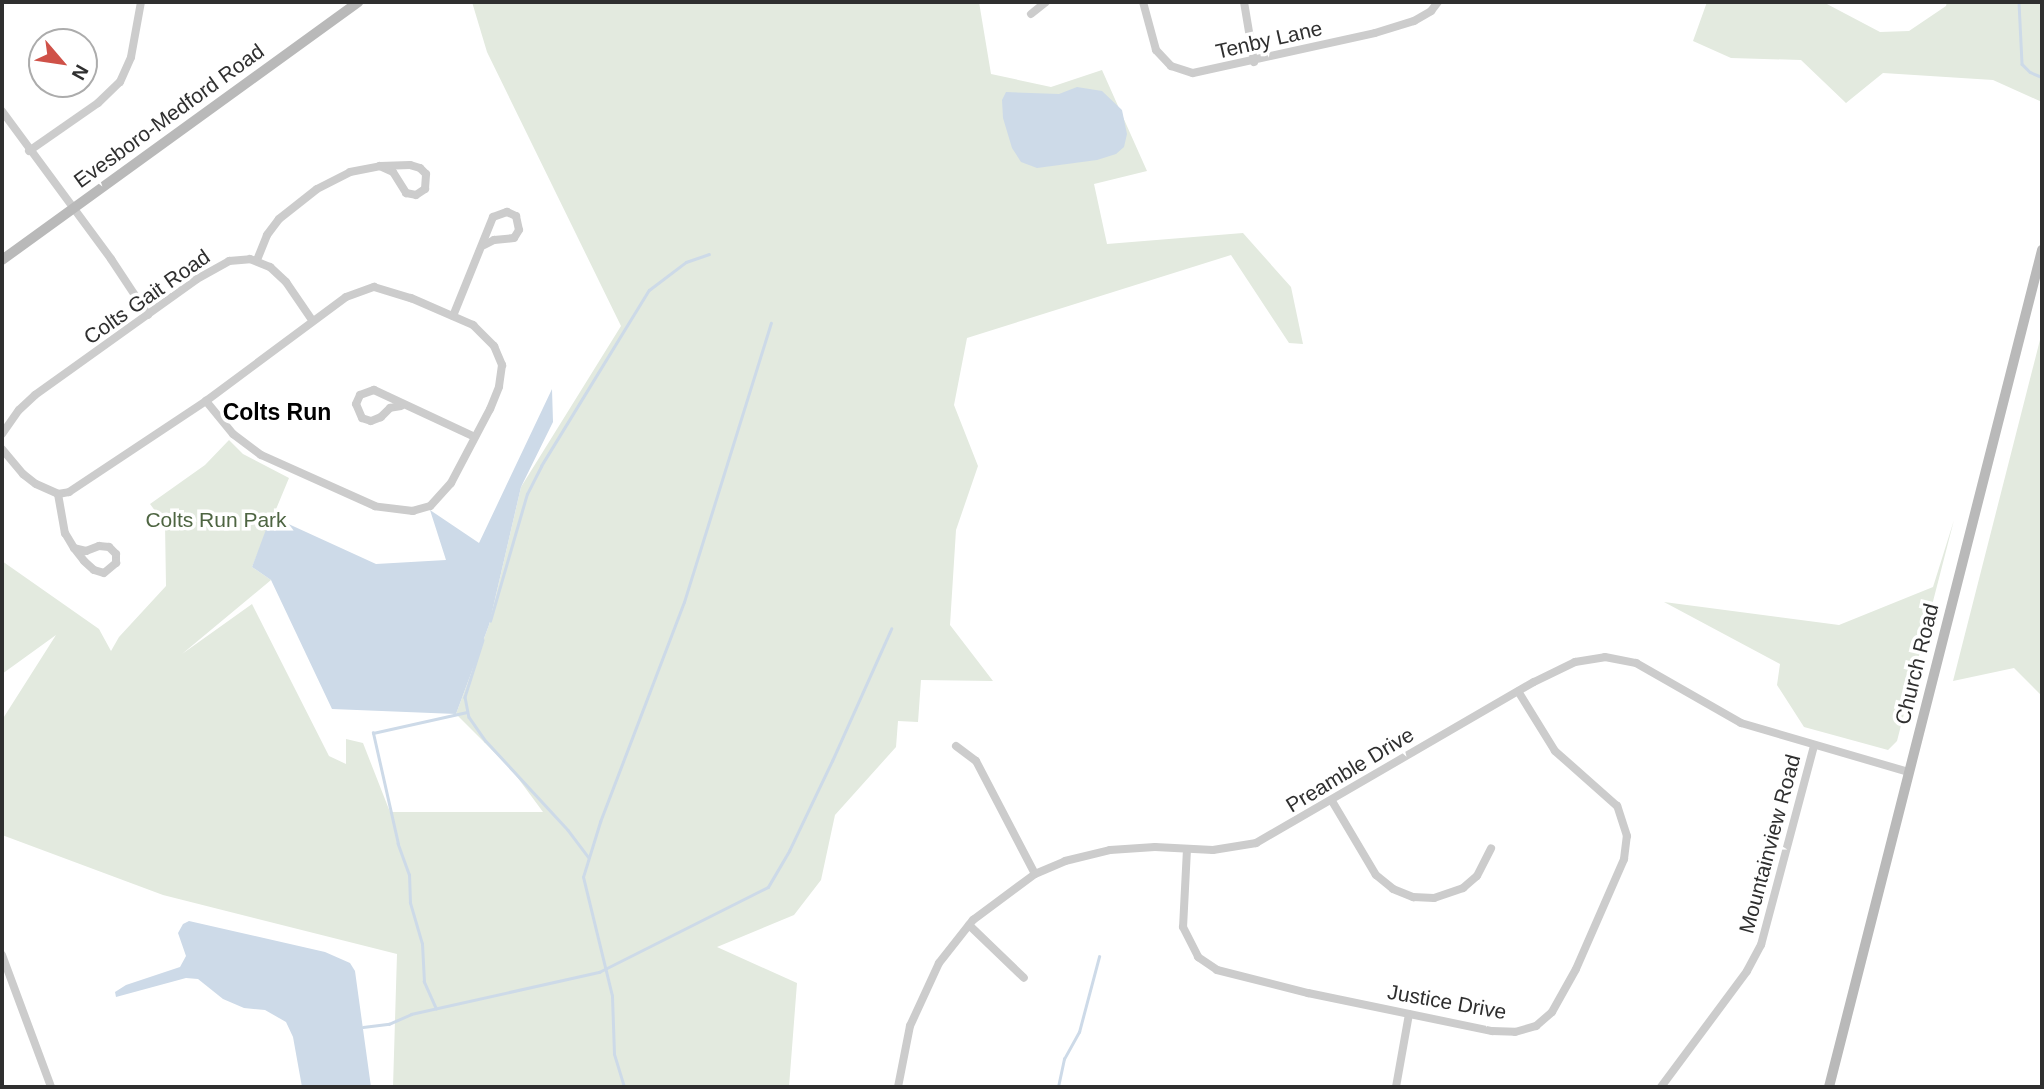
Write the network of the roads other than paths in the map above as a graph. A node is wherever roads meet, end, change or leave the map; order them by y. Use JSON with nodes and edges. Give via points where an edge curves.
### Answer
{"nodes":[{"id":1,"x":141,"y":2,"type":"edge"},
{"id":2,"x":358,"y":2,"type":"edge"},
{"id":3,"x":1046,"y":2,"type":"edge"},
{"id":4,"x":1143,"y":2,"type":"edge"},
{"id":5,"x":1244,"y":2,"type":"edge"},
{"id":6,"x":1438,"y":2,"type":"edge"},
{"id":7,"x":1031,"y":14,"type":"dead end"},
{"id":8,"x":1254,"y":62,"type":"junction"},
{"id":9,"x":2,"y":111,"type":"edge"},
{"id":10,"x":29,"y":150,"type":"junction"},
{"id":11,"x":380,"y":166,"type":"junction"},
{"id":12,"x":73,"y":211,"type":"junction"},
{"id":13,"x":484,"y":245,"type":"junction"},
{"id":14,"x":2042,"y":250,"type":"edge"},
{"id":15,"x":2,"y":260,"type":"edge"},
{"id":16,"x":257,"y":260,"type":"junction"},
{"id":17,"x":148,"y":315,"type":"junction"},
{"id":18,"x":453,"y":316,"type":"junction"},
{"id":19,"x":312,"y":320,"type":"junction"},
{"id":20,"x":206,"y":401,"type":"junction"},
{"id":21,"x":401,"y":406,"type":"junction"},
{"id":22,"x":2,"y":434,"type":"edge"},
{"id":23,"x":475,"y":437,"type":"junction"},
{"id":24,"x":2,"y":449,"type":"edge"},
{"id":25,"x":58,"y":494,"type":"junction"},
{"id":26,"x":74,"y":548,"type":"junction"},
{"id":27,"x":1518,"y":691,"type":"junction"},
{"id":28,"x":956,"y":746,"type":"dead end"},
{"id":29,"x":1814,"y":746,"type":"junction"},
{"id":30,"x":1909,"y":772,"type":"junction"},
{"id":31,"x":1332,"y":801,"type":"junction"},
{"id":32,"x":1491,"y":848,"type":"dead end"},
{"id":33,"x":1187,"y":849,"type":"junction"},
{"id":34,"x":1035,"y":874,"type":"junction"},
{"id":35,"x":969,"y":925,"type":"junction"},
{"id":36,"x":2,"y":955,"type":"edge"},
{"id":37,"x":1024,"y":978,"type":"dead end"},
{"id":38,"x":1409,"y":1014,"type":"junction"},
{"id":39,"x":51,"y":1087,"type":"edge"},
{"id":40,"x":898,"y":1087,"type":"edge"},
{"id":41,"x":1395,"y":1087,"type":"edge"},
{"id":42,"x":1661,"y":1087,"type":"edge"},
{"id":43,"x":1829,"y":1087,"type":"edge"}],
"edges":[{"from":1,"to":10,"type":"street","via":[[131,57],[120,82]]},
{"from":2,"to":12,"type":"main road","name":"Evesboro-Medford Road"},
{"from":3,"to":7,"type":"street"},
{"from":4,"to":8,"type":"street","name":"Tenby Lane","via":[[1152,41],[1171,66],[1204,73]]},
{"from":5,"to":8,"type":"street"},
{"from":6,"to":8,"type":"street","name":"Tenby Lane","via":[[1423,16],[1395,27]]},
{"from":9,"to":10,"type":"street"},
{"from":10,"to":12,"type":"street"},
{"from":11,"to":11,"type":"street","via":[[393,172],[405,193],[416,195],[425,189],[427,179],[420,168]]},
{"from":11,"to":16,"type":"street","via":[[339,176],[297,204],[272,227]]},
{"from":12,"to":15,"type":"main road","name":"Evesboro-Medford Road"},
{"from":12,"to":17,"type":"street"},
{"from":13,"to":13,"type":"street","via":[[493,217],[502,212],[516,216],[520,225],[514,238]]},
{"from":13,"to":18,"type":"street"},
{"from":14,"to":30,"type":"main road","name":"Church Road"},
{"from":16,"to":17,"type":"street","name":"Colts Gait Road","via":[[240,259],[218,266]]},
{"from":16,"to":19,"type":"street","via":[[279,274]]},
{"from":17,"to":22,"type":"street","name":"Colts Gait Road","via":[[26,402]]},
{"from":18,"to":19,"type":"street","via":[[374,287],[346,297]]},
{"from":18,"to":23,"type":"street","via":[[484,333],[502,365],[495,397]]},
{"from":19,"to":20,"type":"street"},
{"from":20,"to":23,"type":"street","via":[[250,449],[394,511],[422,510],[438,500]]},
{"from":20,"to":25,"type":"street","via":[[78,486]]},
{"from":21,"to":21,"type":"street","via":[[373,390],[360,395],[356,404],[362,418],[371,421]]},
{"from":21,"to":23,"type":"street"},
{"from":24,"to":25,"type":"street","via":[[29,480]]},
{"from":25,"to":26,"type":"street","via":[[62,525]]},
{"from":26,"to":26,"type":"street","via":[[99,572],[109,572],[117,563],[109,547]]},
{"from":27,"to":29,"type":"street","name":"Preamble Drive","via":[[1575,662],[1620,659],[1650,670],[1734,720]]},
{"from":27,"to":31,"type":"street","name":"Preamble Drive"},
{"from":27,"to":38,"type":"street","name":"Justice Drive","via":[[1555,751],[1616,806],[1626,826],[1624,859],[1564,992],[1536,1026],[1503,1033]]},
{"from":28,"to":34,"type":"street","via":[[976,761]]},
{"from":29,"to":30,"type":"street","name":"Preamble Drive"},
{"from":29,"to":42,"type":"street","name":"Mountainview Road","via":[[1762,946]]},
{"from":30,"to":43,"type":"main road","name":"Church Road"},
{"from":31,"to":32,"type":"street","via":[[1376,875],[1413,897],[1434,898],[1463,888],[1477,876]]},
{"from":31,"to":33,"type":"street","name":"Preamble Drive","via":[[1256,843],[1228,849]]},
{"from":33,"to":34,"type":"street","name":"Preamble Drive","via":[[1110,850]]},
{"from":33,"to":38,"type":"street","name":"Justice Drive","via":[[1183,927],[1191,948],[1207,965],[1241,977]]},
{"from":34,"to":35,"type":"street","name":"Preamble Drive","via":[[993,902]]},
{"from":35,"to":37,"type":"street"},
{"from":35,"to":40,"type":"street","name":"Preamble Drive","via":[[922,995],[906,1039]]},
{"from":36,"to":39,"type":"street"},
{"from":38,"to":41,"type":"street"}]}
